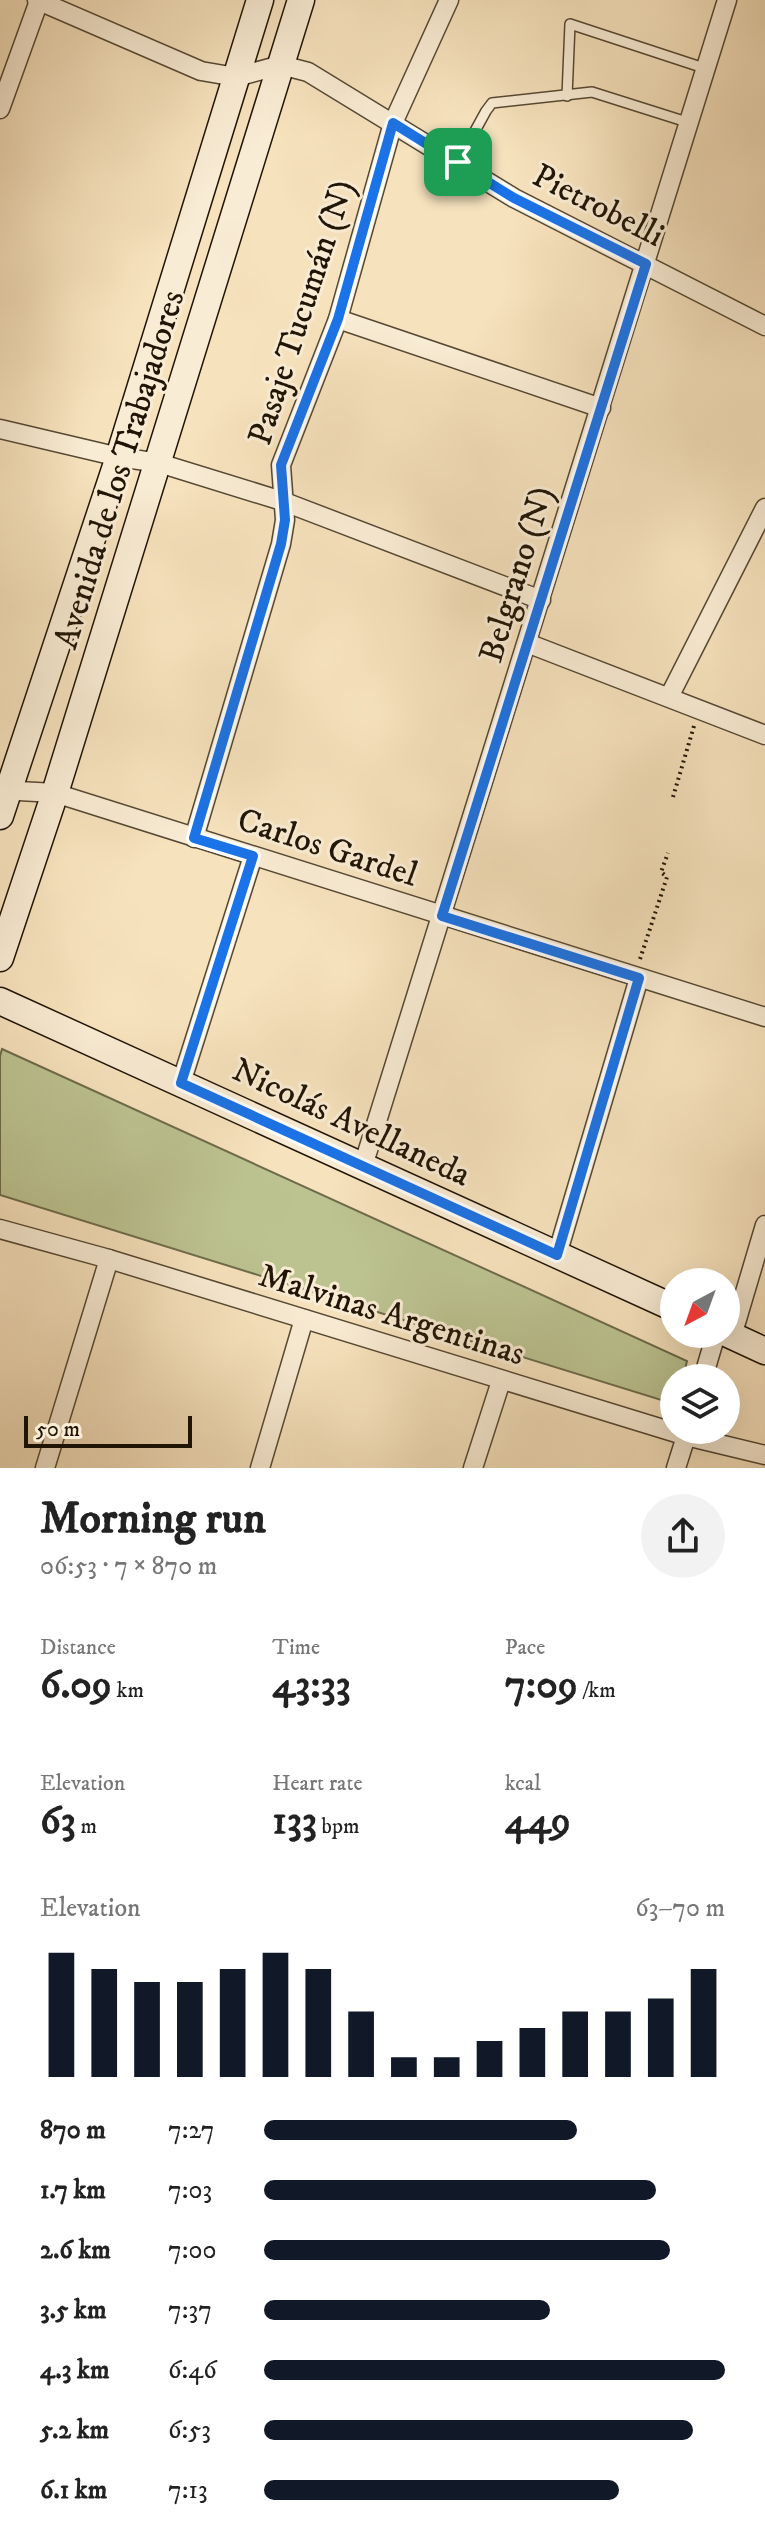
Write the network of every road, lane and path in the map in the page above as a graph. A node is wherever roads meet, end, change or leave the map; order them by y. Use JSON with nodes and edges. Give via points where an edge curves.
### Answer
{"nodes":[{"id":1,"x":38,"y":0,"type":"edge"},
{"id":2,"x":260,"y":0,"type":"edge"},
{"id":3,"x":301,"y":0,"type":"edge"},
{"id":4,"x":449,"y":0,"type":"edge"},
{"id":5,"x":727,"y":0,"type":"edge"},
{"id":6,"x":281,"y":65,"type":"junction"},
{"id":7,"x":707,"y":69,"type":"junction"},
{"id":8,"x":236,"y":77,"type":"junction"},
{"id":9,"x":567,"y":96,"type":"junction"},
{"id":10,"x":0,"y":109,"type":"edge"},
{"id":11,"x":393,"y":123,"type":"junction"},
{"id":12,"x":690,"y":123,"type":"junction"},
{"id":13,"x":458,"y":162,"type":"junction"},
{"id":14,"x":646,"y":264,"type":"junction"},
{"id":15,"x":338,"y":319,"type":"junction"},
{"id":16,"x":765,"y":326,"type":"edge"},
{"id":17,"x":601,"y":408,"type":"junction"},
{"id":18,"x":0,"y":429,"type":"edge"},
{"id":19,"x":119,"y":457,"type":"junction"},
{"id":20,"x":159,"y":463,"type":"junction"},
{"id":21,"x":282,"y":501,"type":"junction"},
{"id":22,"x":765,"y":508,"type":"edge"},
{"id":23,"x":541,"y":600,"type":"junction"},
{"id":24,"x":527,"y":643,"type":"junction"},
{"id":25,"x":669,"y":697,"type":"junction"},
{"id":26,"x":700,"y":709,"type":"junction"},
{"id":27,"x":765,"y":735,"type":"edge"},
{"id":28,"x":55,"y":793,"type":"junction"},
{"id":29,"x":673,"y":797,"type":"dead end"},
{"id":30,"x":3,"y":799,"type":"edge"},
{"id":31,"x":194,"y":838,"type":"junction"},
{"id":32,"x":668,"y":853,"type":"dead end"},
{"id":33,"x":253,"y":856,"type":"junction"},
{"id":34,"x":442,"y":916,"type":"junction"},
{"id":35,"x":0,"y":958,"type":"edge"},
{"id":36,"x":636,"y":977,"type":"junction"},
{"id":37,"x":0,"y":1001,"type":"edge"},
{"id":38,"x":765,"y":1017,"type":"edge"},
{"id":39,"x":181,"y":1083,"type":"junction"},
{"id":40,"x":363,"y":1166,"type":"junction"},
{"id":41,"x":765,"y":1225,"type":"edge"},
{"id":42,"x":0,"y":1229,"type":"edge"},
{"id":43,"x":557,"y":1255,"type":"junction"},
{"id":44,"x":109,"y":1259,"type":"junction"},
{"id":45,"x":740,"y":1292,"type":"edge"},
{"id":46,"x":660,"y":1302,"type":"edge"},
{"id":47,"x":304,"y":1319,"type":"junction"},
{"id":48,"x":740,"y":1341,"type":"edge"},
{"id":49,"x":765,"y":1351,"type":"edge"},
{"id":50,"x":501,"y":1381,"type":"junction"},
{"id":51,"x":660,"y":1425,"type":"edge"},
{"id":52,"x":684,"y":1444,"type":"edge"},
{"id":53,"x":726,"y":1444,"type":"edge"},
{"id":54,"x":765,"y":1455,"type":"edge"},
{"id":55,"x":45,"y":1468,"type":"edge"},
{"id":56,"x":260,"y":1468,"type":"edge"},
{"id":57,"x":473,"y":1468,"type":"edge"},
{"id":58,"x":676,"y":1468,"type":"edge"}],
"edges":[{"from":1,"to":8,"type":"street","via":[[201,71]]},
{"from":1,"to":10,"type":"street"},
{"from":2,"to":8,"type":"street","name":"Avenida de los Trabajadores"},
{"from":3,"to":6,"type":"street","name":"Avenida de los Trabajadores"},
{"from":4,"to":11,"type":"street","name":"Pasaje Tucumán (N)"},
{"from":5,"to":7,"type":"street","name":"Belgrano (N)"},
{"from":6,"to":8,"type":"street"},
{"from":6,"to":11,"type":"street","name":"Pietrobelli","via":[[308,72]]},
{"from":6,"to":20,"type":"street","name":"Avenida de los Trabajadores"},
{"from":7,"to":9,"type":"lane","via":[[570,24]]},
{"from":7,"to":12,"type":"street","name":"Belgrano (N)"},
{"from":8,"to":19,"type":"street","name":"Avenida de los Trabajadores"},
{"from":9,"to":12,"type":"lane","via":[[592,92]]},
{"from":9,"to":13,"type":"lane","via":[[492,103]]},
{"from":11,"to":13,"type":"street","name":"Pietrobelli"},
{"from":11,"to":15,"type":"street","name":"Pasaje Tucumán (N)"},
{"from":12,"to":14,"type":"street","name":"Belgrano (N)"},
{"from":13,"to":14,"type":"street","name":"Pietrobelli","via":[[514,198]]},
{"from":14,"to":16,"type":"street","name":"Pietrobelli"},
{"from":14,"to":17,"type":"street","name":"Belgrano (N)"},
{"from":15,"to":17,"type":"street"},
{"from":15,"to":21,"type":"street","name":"Pasaje Tucumán (N)","via":[[281,465]]},
{"from":17,"to":23,"type":"street","name":"Belgrano (N)"},
{"from":18,"to":19,"type":"street"},
{"from":19,"to":20,"type":"street"},
{"from":19,"to":30,"type":"street","name":"Avenida de los Trabajadores"},
{"from":20,"to":21,"type":"street"},
{"from":20,"to":28,"type":"street","name":"Avenida de los Trabajadores"},
{"from":21,"to":23,"type":"street"},
{"from":21,"to":31,"type":"street","name":"Pasaje Tucumán (N)","via":[[281,544]]},
{"from":22,"to":25,"type":"street"},
{"from":23,"to":24,"type":"street","name":"Belgrano (N)"},
{"from":24,"to":25,"type":"street"},
{"from":24,"to":34,"type":"street","name":"Belgrano (N)"},
{"from":25,"to":26,"type":"street"},
{"from":26,"to":27,"type":"street"},
{"from":26,"to":29,"type":"path"},
{"from":28,"to":30,"type":"street","name":"Carlos Gardel"},
{"from":28,"to":31,"type":"street","name":"Carlos Gardel"},
{"from":28,"to":35,"type":"street","name":"Avenida de los Trabajadores"},
{"from":31,"to":33,"type":"street","name":"Carlos Gardel"},
{"from":32,"to":36,"type":"path","via":[[661,872],[667,877]]},
{"from":33,"to":34,"type":"street","name":"Carlos Gardel"},
{"from":33,"to":39,"type":"street"},
{"from":34,"to":36,"type":"street","name":"Carlos Gardel"},
{"from":34,"to":40,"type":"street","name":"Belgrano (N)"},
{"from":36,"to":38,"type":"street","name":"Carlos Gardel"},
{"from":36,"to":43,"type":"street"},
{"from":37,"to":39,"type":"street","name":"Nicolás Avellaneda"},
{"from":39,"to":40,"type":"street","name":"Nicolás Avellaneda"},
{"from":40,"to":43,"type":"street","name":"Nicolás Avellaneda"},
{"from":41,"to":45,"type":"street"},
{"from":42,"to":44,"type":"street","name":"Malvinas Argentinas"},
{"from":43,"to":46,"type":"street","name":"Nicolás Avellaneda"},
{"from":44,"to":47,"type":"street","name":"Malvinas Argentinas"},
{"from":44,"to":55,"type":"street"},
{"from":47,"to":50,"type":"street","name":"Malvinas Argentinas"},
{"from":47,"to":56,"type":"street"},
{"from":48,"to":49,"type":"street"},
{"from":50,"to":51,"type":"street","name":"Malvinas Argentinas"},
{"from":50,"to":57,"type":"street"},
{"from":52,"to":58,"type":"street"},
{"from":53,"to":54,"type":"street","name":"Malvinas Argentinas"}]}
